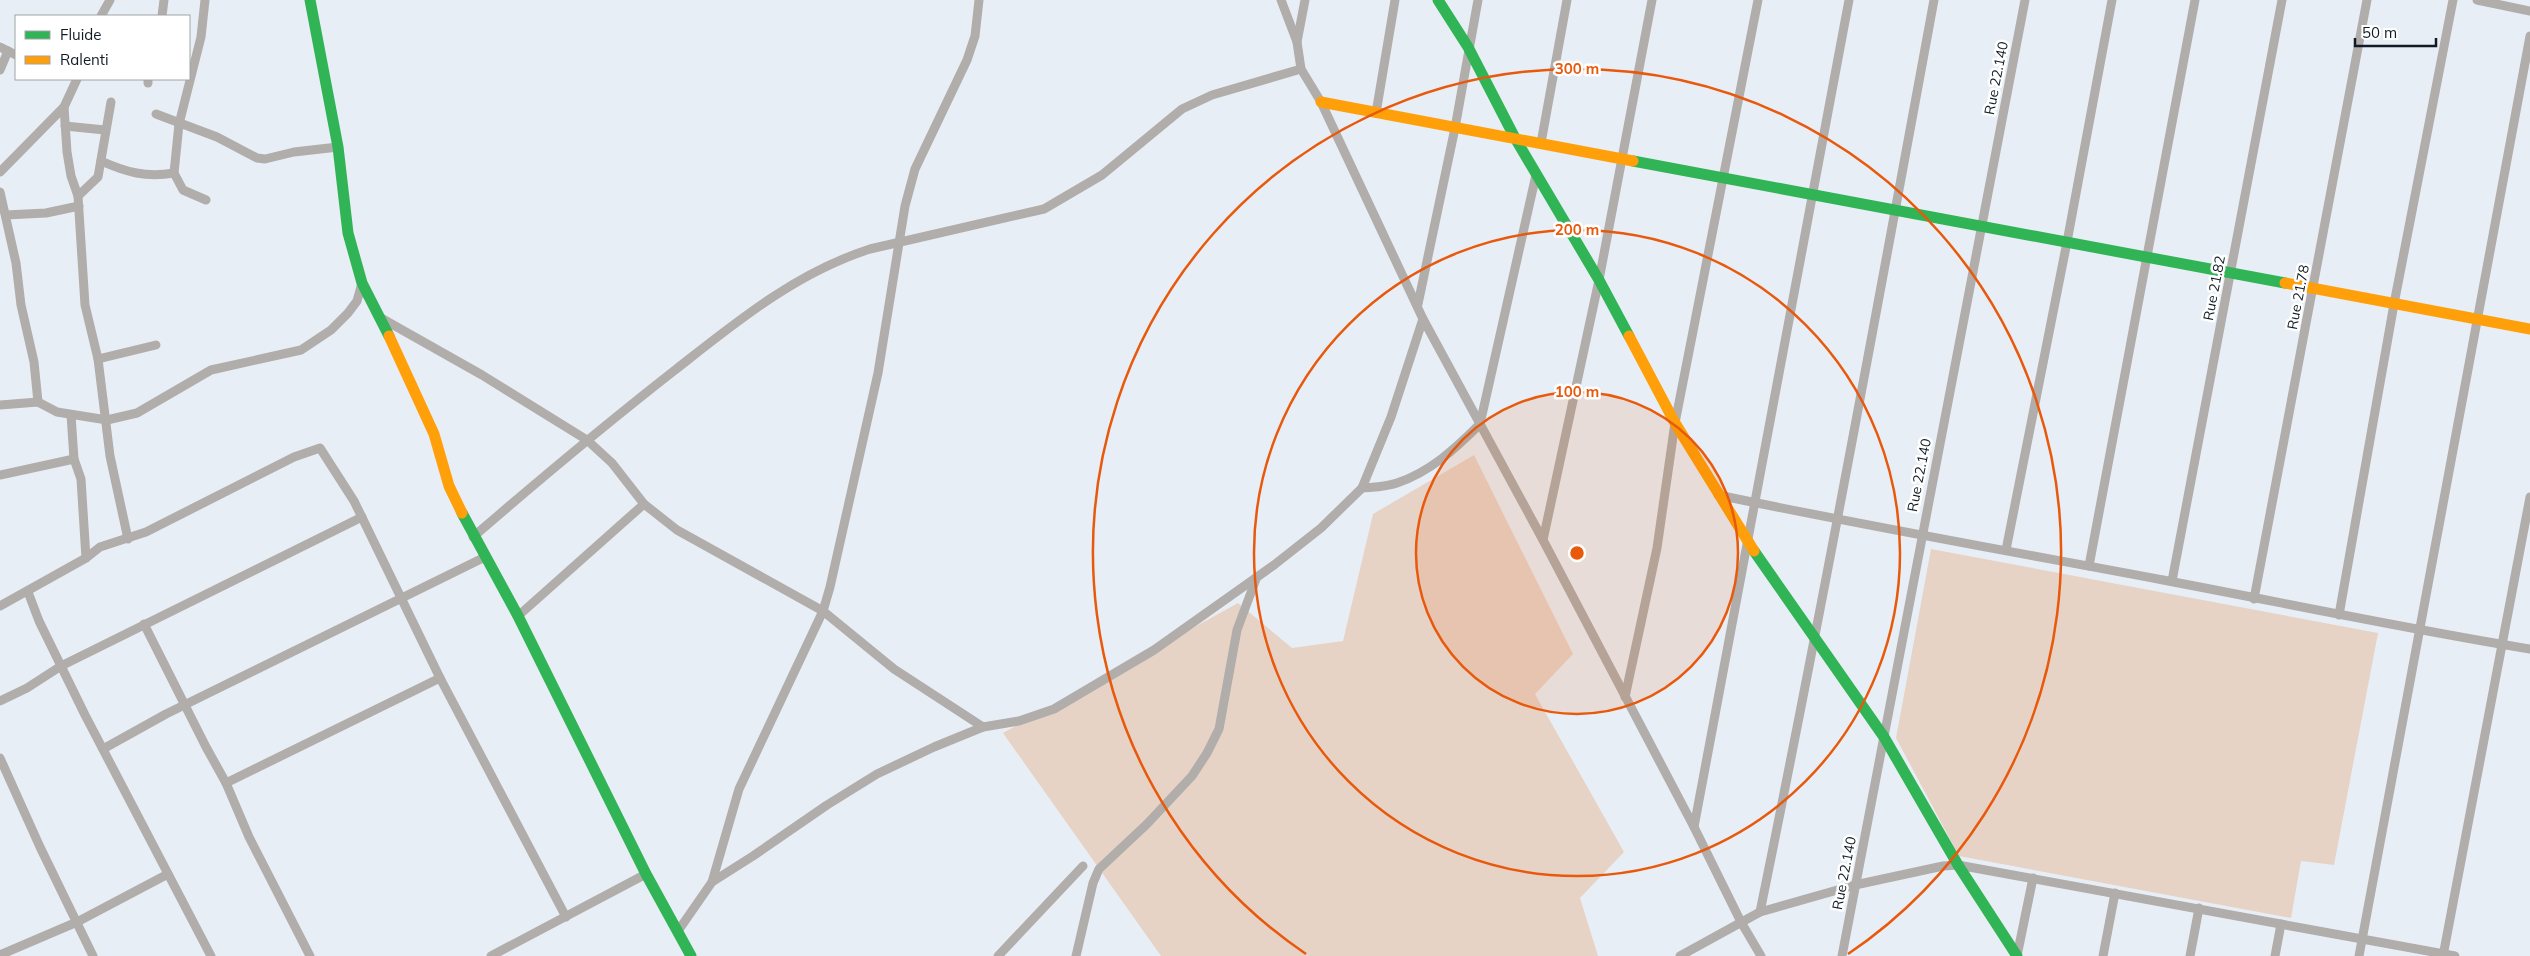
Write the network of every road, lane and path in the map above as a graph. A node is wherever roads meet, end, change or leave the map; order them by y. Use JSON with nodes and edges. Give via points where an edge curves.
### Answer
{"nodes":[{"id":1,"x":110,"y":0,"type":"edge"},
{"id":2,"x":164,"y":0,"type":"edge"},
{"id":3,"x":205,"y":0,"type":"edge"},
{"id":4,"x":310,"y":0,"type":"edge"},
{"id":5,"x":979,"y":0,"type":"edge"},
{"id":6,"x":1281,"y":0,"type":"edge"},
{"id":7,"x":1305,"y":0,"type":"edge"},
{"id":8,"x":1395,"y":0,"type":"edge"},
{"id":9,"x":1438,"y":0,"type":"edge"},
{"id":10,"x":1478,"y":0,"type":"edge"},
{"id":11,"x":1566,"y":0,"type":"edge"},
{"id":12,"x":1652,"y":0,"type":"edge"},
{"id":13,"x":1758,"y":0,"type":"edge"},
{"id":14,"x":1849,"y":0,"type":"edge"},
{"id":15,"x":1934,"y":0,"type":"edge"},
{"id":16,"x":2025,"y":0,"type":"edge"},
{"id":17,"x":2112,"y":0,"type":"edge"},
{"id":18,"x":2195,"y":0,"type":"edge"},
{"id":19,"x":2282,"y":0,"type":"edge"},
{"id":20,"x":2367,"y":0,"type":"edge"},
{"id":21,"x":2452,"y":0,"type":"edge"},
{"id":22,"x":2477,"y":0,"type":"edge"},
{"id":23,"x":2530,"y":12,"type":"edge"},
{"id":24,"x":102,"y":15,"type":"edge"},
{"id":25,"x":162,"y":15,"type":"edge"},
{"id":26,"x":2530,"y":36,"type":"edge"},
{"id":27,"x":1297,"y":42,"type":"junction"},
{"id":28,"x":1468,"y":47,"type":"junction"},
{"id":29,"x":8,"y":51,"type":"edge"},
{"id":30,"x":1301,"y":69,"type":"junction"},
{"id":31,"x":0,"y":70,"type":"edge"},
{"id":32,"x":77,"y":80,"type":"edge"},
{"id":33,"x":111,"y":102,"type":"dead end"},
{"id":34,"x":1321,"y":102,"type":"junction"},
{"id":35,"x":64,"y":107,"type":"junction"},
{"id":36,"x":156,"y":114,"type":"dead end"},
{"id":37,"x":1376,"y":114,"type":"junction"},
{"id":38,"x":179,"y":124,"type":"junction"},
{"id":39,"x":65,"y":126,"type":"junction"},
{"id":40,"x":1455,"y":128,"type":"junction"},
{"id":41,"x":105,"y":130,"type":"junction"},
{"id":42,"x":1515,"y":138,"type":"junction"},
{"id":43,"x":1540,"y":143,"type":"junction"},
{"id":44,"x":338,"y":147,"type":"junction"},
{"id":45,"x":1623,"y":159,"type":"junction"},
{"id":46,"x":101,"y":161,"type":"junction"},
{"id":47,"x":0,"y":172,"type":"edge"},
{"id":48,"x":174,"y":173,"type":"junction"},
{"id":49,"x":1536,"y":175,"type":"junction"},
{"id":50,"x":1725,"y":178,"type":"junction"},
{"id":51,"x":0,"y":192,"type":"edge"},
{"id":52,"x":1813,"y":195,"type":"junction"},
{"id":53,"x":78,"y":196,"type":"junction"},
{"id":54,"x":206,"y":200,"type":"dead end"},
{"id":55,"x":79,"y":206,"type":"junction"},
{"id":56,"x":1896,"y":209,"type":"junction"},
{"id":57,"x":6,"y":215,"type":"junction"},
{"id":58,"x":1983,"y":226,"type":"junction"},
{"id":59,"x":901,"y":241,"type":"junction"},
{"id":60,"x":2067,"y":242,"type":"junction"},
{"id":61,"x":2148,"y":257,"type":"junction"},
{"id":62,"x":2231,"y":273,"type":"junction"},
{"id":63,"x":1599,"y":280,"type":"junction"},
{"id":64,"x":362,"y":283,"type":"junction"},
{"id":65,"x":2314,"y":288,"type":"junction"},
{"id":66,"x":1418,"y":304,"type":"junction"},
{"id":67,"x":2394,"y":304,"type":"junction"},
{"id":68,"x":381,"y":318,"type":"junction"},
{"id":69,"x":1423,"y":318,"type":"junction"},
{"id":70,"x":2478,"y":320,"type":"junction"},
{"id":71,"x":2530,"y":329,"type":"edge"},
{"id":72,"x":156,"y":345,"type":"dead end"},
{"id":73,"x":98,"y":359,"type":"junction"},
{"id":74,"x":38,"y":402,"type":"junction"},
{"id":75,"x":0,"y":405,"type":"edge"},
{"id":76,"x":71,"y":415,"type":"junction"},
{"id":77,"x":107,"y":420,"type":"junction"},
{"id":78,"x":1675,"y":423,"type":"junction"},
{"id":79,"x":1480,"y":424,"type":"junction"},
{"id":80,"x":587,"y":440,"type":"junction"},
{"id":81,"x":74,"y":458,"type":"junction"},
{"id":82,"x":0,"y":475,"type":"edge"},
{"id":83,"x":1362,"y":488,"type":"junction"},
{"id":84,"x":1718,"y":495,"type":"junction"},
{"id":85,"x":2530,"y":497,"type":"edge"},
{"id":86,"x":1754,"y":502,"type":"junction"},
{"id":87,"x":644,"y":504,"type":"junction"},
{"id":88,"x":362,"y":517,"type":"junction"},
{"id":89,"x":1836,"y":520,"type":"junction"},
{"id":90,"x":1921,"y":535,"type":"junction"},
{"id":91,"x":473,"y":537,"type":"junction"},
{"id":92,"x":128,"y":539,"type":"junction"},
{"id":93,"x":1543,"y":540,"type":"junction"},
{"id":94,"x":1748,"y":543,"type":"junction"},
{"id":95,"x":2006,"y":550,"type":"junction"},
{"id":96,"x":485,"y":557,"type":"junction"},
{"id":97,"x":86,"y":558,"type":"junction"},
{"id":98,"x":2089,"y":566,"type":"junction"},
{"id":99,"x":1256,"y":579,"type":"junction"},
{"id":100,"x":2172,"y":581,"type":"junction"},
{"id":101,"x":28,"y":592,"type":"junction"},
{"id":102,"x":2254,"y":599,"type":"junction"},
{"id":103,"x":402,"y":600,"type":"junction"},
{"id":104,"x":0,"y":606,"type":"edge"},
{"id":105,"x":823,"y":611,"type":"junction"},
{"id":106,"x":2339,"y":615,"type":"junction"},
{"id":107,"x":518,"y":616,"type":"junction"},
{"id":108,"x":144,"y":624,"type":"junction"},
{"id":109,"x":2420,"y":631,"type":"junction"},
{"id":110,"x":1815,"y":642,"type":"junction"},
{"id":111,"x":2500,"y":644,"type":"junction"},
{"id":112,"x":2530,"y":649,"type":"edge"},
{"id":113,"x":61,"y":666,"type":"junction"},
{"id":114,"x":440,"y":678,"type":"junction"},
{"id":115,"x":1625,"y":697,"type":"junction"},
{"id":116,"x":0,"y":702,"type":"edge"},
{"id":117,"x":186,"y":706,"type":"junction"},
{"id":118,"x":983,"y":727,"type":"junction"},
{"id":119,"x":1884,"y":737,"type":"junction"},
{"id":120,"x":102,"y":749,"type":"junction"},
{"id":121,"x":0,"y":758,"type":"edge"},
{"id":122,"x":226,"y":783,"type":"junction"},
{"id":123,"x":1694,"y":827,"type":"junction"},
{"id":124,"x":1958,"y":865,"type":"junction"},
{"id":125,"x":1083,"y":866,"type":"dead end"},
{"id":126,"x":168,"y":874,"type":"junction"},
{"id":127,"x":646,"y":874,"type":"junction"},
{"id":128,"x":2033,"y":878,"type":"junction"},
{"id":129,"x":712,"y":882,"type":"junction"},
{"id":130,"x":1855,"y":885,"type":"junction"},
{"id":131,"x":2115,"y":893,"type":"junction"},
{"id":132,"x":2199,"y":908,"type":"junction"},
{"id":133,"x":1760,"y":912,"type":"junction"},
{"id":134,"x":566,"y":917,"type":"junction"},
{"id":135,"x":77,"y":922,"type":"junction"},
{"id":136,"x":1741,"y":922,"type":"junction"},
{"id":137,"x":2281,"y":924,"type":"junction"},
{"id":138,"x":678,"y":931,"type":"junction"},
{"id":139,"x":2363,"y":938,"type":"junction"},
{"id":140,"x":0,"y":955,"type":"edge"},
{"id":141,"x":687,"y":955,"type":"edge"},
{"id":142,"x":2443,"y":955,"type":"edge"},
{"id":143,"x":93,"y":956,"type":"edge"},
{"id":144,"x":211,"y":956,"type":"edge"},
{"id":145,"x":310,"y":956,"type":"edge"},
{"id":146,"x":491,"y":956,"type":"edge"},
{"id":147,"x":998,"y":956,"type":"edge"},
{"id":148,"x":1076,"y":956,"type":"edge"},
{"id":149,"x":1680,"y":956,"type":"edge"},
{"id":150,"x":1761,"y":956,"type":"edge"},
{"id":151,"x":1842,"y":956,"type":"edge"},
{"id":152,"x":2017,"y":956,"type":"edge"},
{"id":153,"x":2103,"y":956,"type":"edge"},
{"id":154,"x":2190,"y":956,"type":"edge"},
{"id":155,"x":2275,"y":956,"type":"edge"},
{"id":156,"x":2360,"y":956,"type":"edge"},
{"id":157,"x":2455,"y":956,"type":"edge"}],
"edges":[{"from":1,"to":24,"type":"street"},
{"from":2,"to":25,"type":"street"},
{"from":3,"to":38,"type":"street","via":[[201,37]]},
{"from":4,"to":44,"type":"street"},
{"from":5,"to":59,"type":"street","via":[[975,36],[967,60],[915,169],[905,206]]},
{"from":6,"to":27,"type":"street"},
{"from":7,"to":27,"type":"street"},
{"from":8,"to":37,"type":"street"},
{"from":9,"to":28,"type":"street"},
{"from":10,"to":28,"type":"street"},
{"from":11,"to":43,"type":"street"},
{"from":12,"to":45,"type":"street"},
{"from":13,"to":50,"type":"street"},
{"from":14,"to":52,"type":"street"},
{"from":15,"to":56,"type":"street"},
{"from":16,"to":58,"type":"street","name":"Rue 22.140"},
{"from":17,"to":60,"type":"street"},
{"from":18,"to":61,"type":"street"},
{"from":19,"to":62,"type":"street","name":"Rue 21.82"},
{"from":20,"to":65,"type":"street","name":"Rue 21.78"},
{"from":21,"to":67,"type":"street"},
{"from":22,"to":23,"type":"street"},
{"from":26,"to":70,"type":"street"},
{"from":27,"to":30,"type":"street"},
{"from":28,"to":40,"type":"street"},
{"from":28,"to":42,"type":"street"},
{"from":29,"to":31,"type":"street"},
{"from":30,"to":34,"type":"street"},
{"from":30,"to":59,"type":"street","via":[[1212,96],[1182,109],[1102,175],[1044,209]]},
{"from":32,"to":35,"type":"street"},
{"from":33,"to":41,"type":"street"},
{"from":34,"to":37,"type":"street"},
{"from":34,"to":66,"type":"street"},
{"from":35,"to":39,"type":"street"},
{"from":35,"to":47,"type":"street"},
{"from":36,"to":38,"type":"street"},
{"from":37,"to":40,"type":"street"},
{"from":38,"to":44,"type":"street","via":[[209,134],[257,158]]},
{"from":38,"to":48,"type":"street"},
{"from":39,"to":41,"type":"street"},
{"from":39,"to":53,"type":"street","via":[[68,160]]},
{"from":40,"to":42,"type":"street"},
{"from":40,"to":66,"type":"street"},
{"from":41,"to":46,"type":"street"},
{"from":42,"to":43,"type":"street"},
{"from":42,"to":49,"type":"street"},
{"from":43,"to":45,"type":"street"},
{"from":44,"to":64,"type":"street","via":[[348,233]]},
{"from":45,"to":50,"type":"street"},
{"from":45,"to":63,"type":"street"},
{"from":46,"to":48,"type":"street","via":[[125,172]]},
{"from":46,"to":53,"type":"street","via":[[98,178]]},
{"from":48,"to":54,"type":"street","via":[[183,190]]},
{"from":49,"to":63,"type":"street"},
{"from":49,"to":79,"type":"street"},
{"from":50,"to":52,"type":"street"},
{"from":50,"to":78,"type":"street"},
{"from":51,"to":57,"type":"street"},
{"from":52,"to":56,"type":"street"},
{"from":52,"to":86,"type":"street"},
{"from":53,"to":55,"type":"street"},
{"from":55,"to":57,"type":"street","via":[[46,213]]},
{"from":55,"to":73,"type":"street","via":[[86,305]]},
{"from":56,"to":58,"type":"street"},
{"from":56,"to":89,"type":"street"},
{"from":57,"to":74,"type":"street","via":[[22,316],[34,362]]},
{"from":58,"to":60,"type":"street"},
{"from":58,"to":90,"type":"street","name":"Rue 22.140"},
{"from":59,"to":80,"type":"street","via":[[845,257],[812,272],[743,316]]},
{"from":59,"to":105,"type":"street","via":[[857,477]]},
{"from":60,"to":61,"type":"street"},
{"from":60,"to":95,"type":"street"},
{"from":61,"to":62,"type":"street"},
{"from":61,"to":98,"type":"street"},
{"from":62,"to":65,"type":"street"},
{"from":62,"to":100,"type":"street","name":"Rue 21.82"},
{"from":63,"to":78,"type":"street"},
{"from":63,"to":93,"type":"street"},
{"from":64,"to":68,"type":"street"},
{"from":64,"to":77,"type":"street","via":[[358,301],[348,313],[331,330],[300,350],[212,370],[152,406]]},
{"from":65,"to":67,"type":"street"},
{"from":65,"to":102,"type":"street","name":"Rue 21.78"},
{"from":66,"to":69,"type":"street"},
{"from":67,"to":70,"type":"street"},
{"from":67,"to":106,"type":"street"},
{"from":68,"to":80,"type":"street"},
{"from":68,"to":91,"type":"street","via":[[434,434],[449,486]]},
{"from":69,"to":79,"type":"street"},
{"from":69,"to":83,"type":"street","via":[[1391,417]]},
{"from":70,"to":71,"type":"street"},
{"from":70,"to":109,"type":"street"},
{"from":72,"to":73,"type":"street"},
{"from":73,"to":77,"type":"street"},
{"from":74,"to":75,"type":"street"},
{"from":74,"to":76,"type":"street","via":[[46,408]]},
{"from":76,"to":77,"type":"street"},
{"from":76,"to":81,"type":"street"},
{"from":77,"to":92,"type":"street","via":[[110,456]]},
{"from":78,"to":84,"type":"street"},
{"from":78,"to":115,"type":"street","via":[[1660,530]]},
{"from":79,"to":83,"type":"street","via":[[1454,450],[1424,471],[1395,484]]},
{"from":79,"to":93,"type":"street"},
{"from":80,"to":87,"type":"street","via":[[612,463]]},
{"from":80,"to":91,"type":"street"},
{"from":81,"to":82,"type":"street"},
{"from":81,"to":97,"type":"street","via":[[81,479]]},
{"from":83,"to":99,"type":"street","via":[[1321,528]]},
{"from":84,"to":86,"type":"street"},
{"from":84,"to":94,"type":"street"},
{"from":85,"to":111,"type":"street"},
{"from":86,"to":89,"type":"street"},
{"from":86,"to":94,"type":"street"},
{"from":87,"to":105,"type":"street","via":[[677,530]]},
{"from":87,"to":107,"type":"street"},
{"from":88,"to":92,"type":"street","via":[[320,448],[294,457]]},
{"from":88,"to":103,"type":"street"},
{"from":88,"to":108,"type":"street"},
{"from":89,"to":90,"type":"street"},
{"from":89,"to":110,"type":"street"},
{"from":90,"to":95,"type":"street"},
{"from":90,"to":119,"type":"street","name":"Rue 22.140"},
{"from":91,"to":96,"type":"street"},
{"from":92,"to":97,"type":"street","via":[[100,547]]},
{"from":93,"to":115,"type":"street"},
{"from":94,"to":110,"type":"street"},
{"from":94,"to":123,"type":"street"},
{"from":95,"to":98,"type":"street"},
{"from":96,"to":103,"type":"street"},
{"from":96,"to":107,"type":"street"},
{"from":97,"to":101,"type":"street"},
{"from":98,"to":100,"type":"street"},
{"from":99,"to":118,"type":"street","via":[[1154,650],[1054,709],[1019,722]]},
{"from":99,"to":148,"type":"street","via":[[1237,630],[1219,729],[1208,753],[1192,776],[1099,869]]},
{"from":100,"to":102,"type":"street"},
{"from":101,"to":104,"type":"street"},
{"from":101,"to":113,"type":"street"},
{"from":102,"to":106,"type":"street"},
{"from":103,"to":114,"type":"street"},
{"from":103,"to":117,"type":"street"},
{"from":105,"to":118,"type":"street","via":[[894,669]]},
{"from":105,"to":129,"type":"street","via":[[739,789]]},
{"from":106,"to":109,"type":"street"},
{"from":107,"to":127,"type":"street"},
{"from":108,"to":113,"type":"street"},
{"from":108,"to":117,"type":"street"},
{"from":109,"to":111,"type":"street"},
{"from":109,"to":139,"type":"street"},
{"from":110,"to":119,"type":"street"},
{"from":110,"to":133,"type":"street"},
{"from":111,"to":112,"type":"street"},
{"from":111,"to":142,"type":"street"},
{"from":113,"to":116,"type":"street"},
{"from":113,"to":120,"type":"street"},
{"from":114,"to":122,"type":"street"},
{"from":114,"to":134,"type":"street"},
{"from":115,"to":123,"type":"street"},
{"from":117,"to":120,"type":"street"},
{"from":117,"to":122,"type":"street"},
{"from":118,"to":129,"type":"street","via":[[877,774]]},
{"from":119,"to":124,"type":"street"},
{"from":119,"to":130,"type":"street","name":"Rue 22.140"},
{"from":120,"to":126,"type":"street"},
{"from":121,"to":135,"type":"street"},
{"from":122,"to":145,"type":"street","via":[[249,837]]},
{"from":123,"to":136,"type":"street"},
{"from":124,"to":128,"type":"street"},
{"from":124,"to":130,"type":"street"},
{"from":124,"to":152,"type":"street"},
{"from":125,"to":147,"type":"street"},
{"from":126,"to":135,"type":"street"},
{"from":126,"to":144,"type":"street"},
{"from":127,"to":134,"type":"street"},
{"from":127,"to":138,"type":"street"},
{"from":128,"to":131,"type":"street"},
{"from":128,"to":152,"type":"street"},
{"from":129,"to":138,"type":"street"},
{"from":130,"to":133,"type":"street"},
{"from":130,"to":151,"type":"street","name":"Rue 22.140"},
{"from":131,"to":132,"type":"street"},
{"from":131,"to":153,"type":"street"},
{"from":132,"to":137,"type":"street"},
{"from":132,"to":154,"type":"street"},
{"from":133,"to":136,"type":"street"},
{"from":134,"to":146,"type":"street"},
{"from":135,"to":140,"type":"street"},
{"from":135,"to":143,"type":"street"},
{"from":136,"to":149,"type":"street"},
{"from":136,"to":150,"type":"street"},
{"from":137,"to":139,"type":"street"},
{"from":137,"to":155,"type":"street"},
{"from":138,"to":141,"type":"street"},
{"from":139,"to":142,"type":"street"},
{"from":139,"to":156,"type":"street"},
{"from":142,"to":157,"type":"street"}]}
